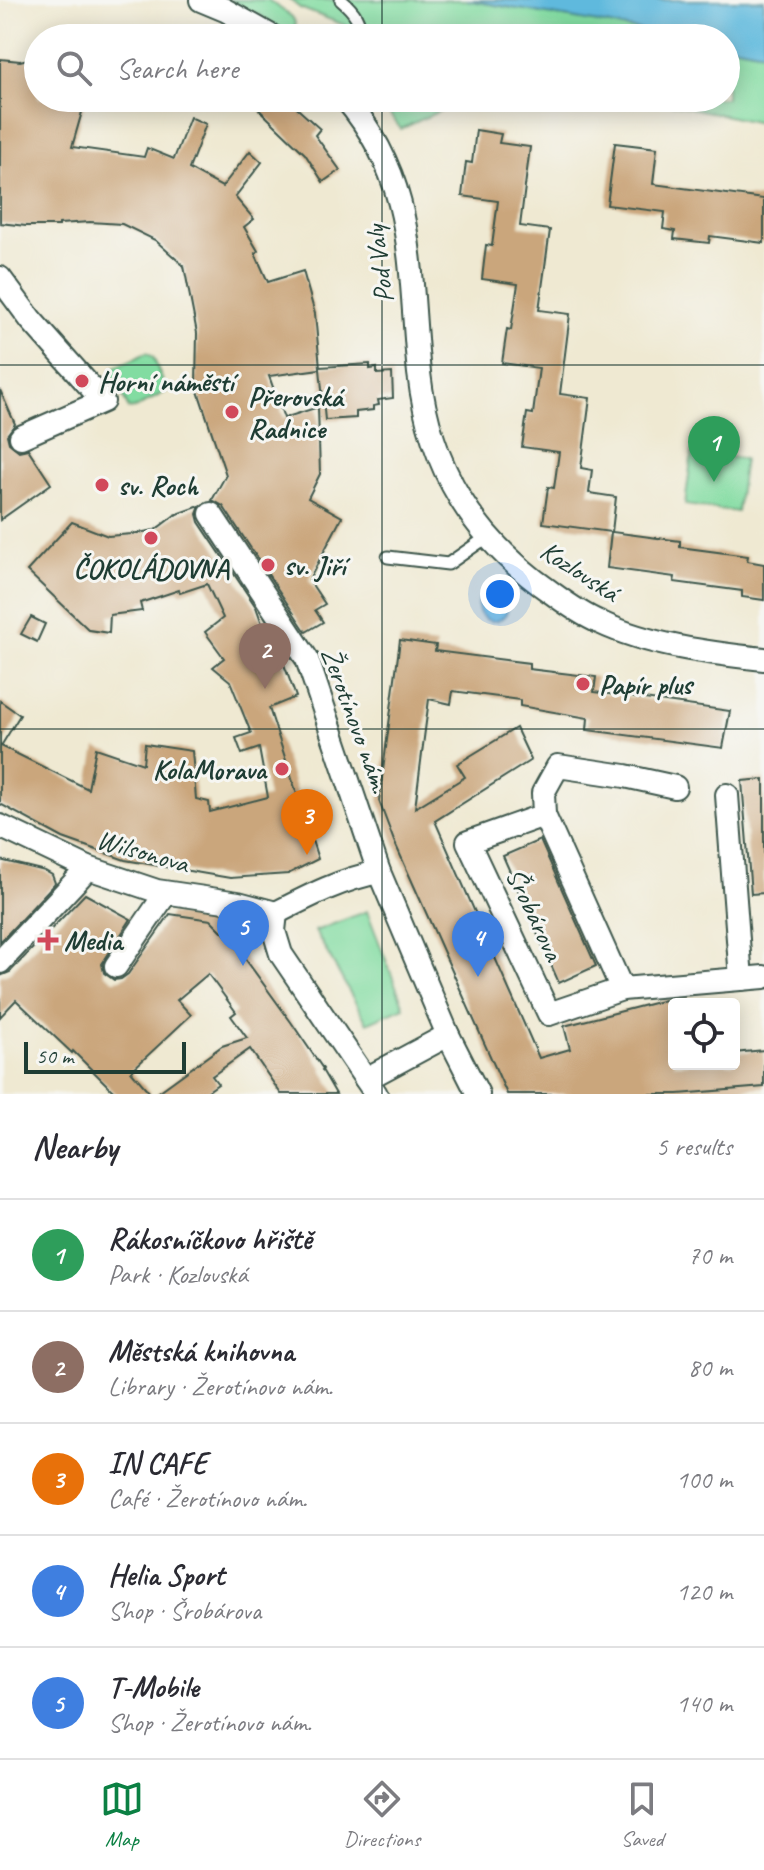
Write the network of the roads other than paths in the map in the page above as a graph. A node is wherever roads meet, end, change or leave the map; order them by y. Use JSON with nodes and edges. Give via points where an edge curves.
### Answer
{"nodes":[{"id":1,"x":201,"y":0,"type":"edge"},
{"id":2,"x":341,"y":0,"type":"edge"},
{"id":3,"x":250,"y":24,"type":"edge"},
{"id":4,"x":360,"y":24,"type":"edge"},
{"id":5,"x":357,"y":112,"type":"edge"},
{"id":6,"x":0,"y":278,"type":"edge"},
{"id":7,"x":21,"y":437,"type":"dead end"},
{"id":8,"x":433,"y":437,"type":"joint"},
{"id":9,"x":211,"y":514,"type":"dead end"},
{"id":10,"x":487,"y":537,"type":"junction"},
{"id":11,"x":388,"y":557,"type":"dead end"},
{"id":12,"x":764,"y":659,"type":"edge"},
{"id":13,"x":675,"y":787,"type":"dead end"},
{"id":14,"x":727,"y":795,"type":"dead end"},
{"id":15,"x":544,"y":815,"type":"junction"},
{"id":16,"x":0,"y":826,"type":"edge"},
{"id":17,"x":88,"y":868,"type":"junction"},
{"id":18,"x":379,"y":872,"type":"junction"},
{"id":19,"x":166,"y":893,"type":"junction"},
{"id":20,"x":276,"y":913,"type":"junction"},
{"id":21,"x":0,"y":962,"type":"edge"},
{"id":22,"x":116,"y":966,"type":"dead end"},
{"id":23,"x":764,"y":977,"type":"edge"},
{"id":24,"x":741,"y":979,"type":"junction"},
{"id":25,"x":622,"y":989,"type":"junction"},
{"id":26,"x":448,"y":1035,"type":"junction"},
{"id":27,"x":371,"y":1086,"type":"edge"},
{"id":28,"x":478,"y":1094,"type":"edge"}],
"edges":[{"from":1,"to":3,"type":"street"},
{"from":2,"to":4,"type":"lane"},
{"from":5,"to":8,"type":"street","name":"Pod Valy","via":[[385,159],[407,226],[420,378]]},
{"from":6,"to":7,"type":"street","via":[[103,401]]},
{"from":8,"to":10,"type":"street","name":"Kozlovská","via":[[449,481]]},
{"from":9,"to":18,"type":"street","name":"Žerotínovo nám.","via":[[307,659]]},
{"from":10,"to":11,"type":"lane","via":[[448,564]]},
{"from":10,"to":12,"type":"street","name":"Kozlovská","via":[[536,582],[597,622],[657,642]]},
{"from":13,"to":15,"type":"street","via":[[558,766],[543,793]]},
{"from":14,"to":24,"type":"street"},
{"from":15,"to":25,"type":"street","name":"Šrobárova"},
{"from":15,"to":25,"type":"street","name":"Šrobárova","via":[[468,842],[549,1014]]},
{"from":16,"to":17,"type":"street","name":"Wilsonova"},
{"from":17,"to":19,"type":"street","name":"Wilsonova"},
{"from":17,"to":21,"type":"street"},
{"from":18,"to":20,"type":"street"},
{"from":18,"to":26,"type":"street","name":"Žerotínovo nám."},
{"from":19,"to":20,"type":"street","name":"Wilsonova"},
{"from":19,"to":22,"type":"street"},
{"from":20,"to":27,"type":"street","via":[[274,931],[281,954]]},
{"from":23,"to":24,"type":"street","name":"Šrobárova"},
{"from":24,"to":25,"type":"street","name":"Šrobárova"},
{"from":26,"to":27,"type":"street"},
{"from":26,"to":28,"type":"street","name":"Žerotínovo nám."}]}
